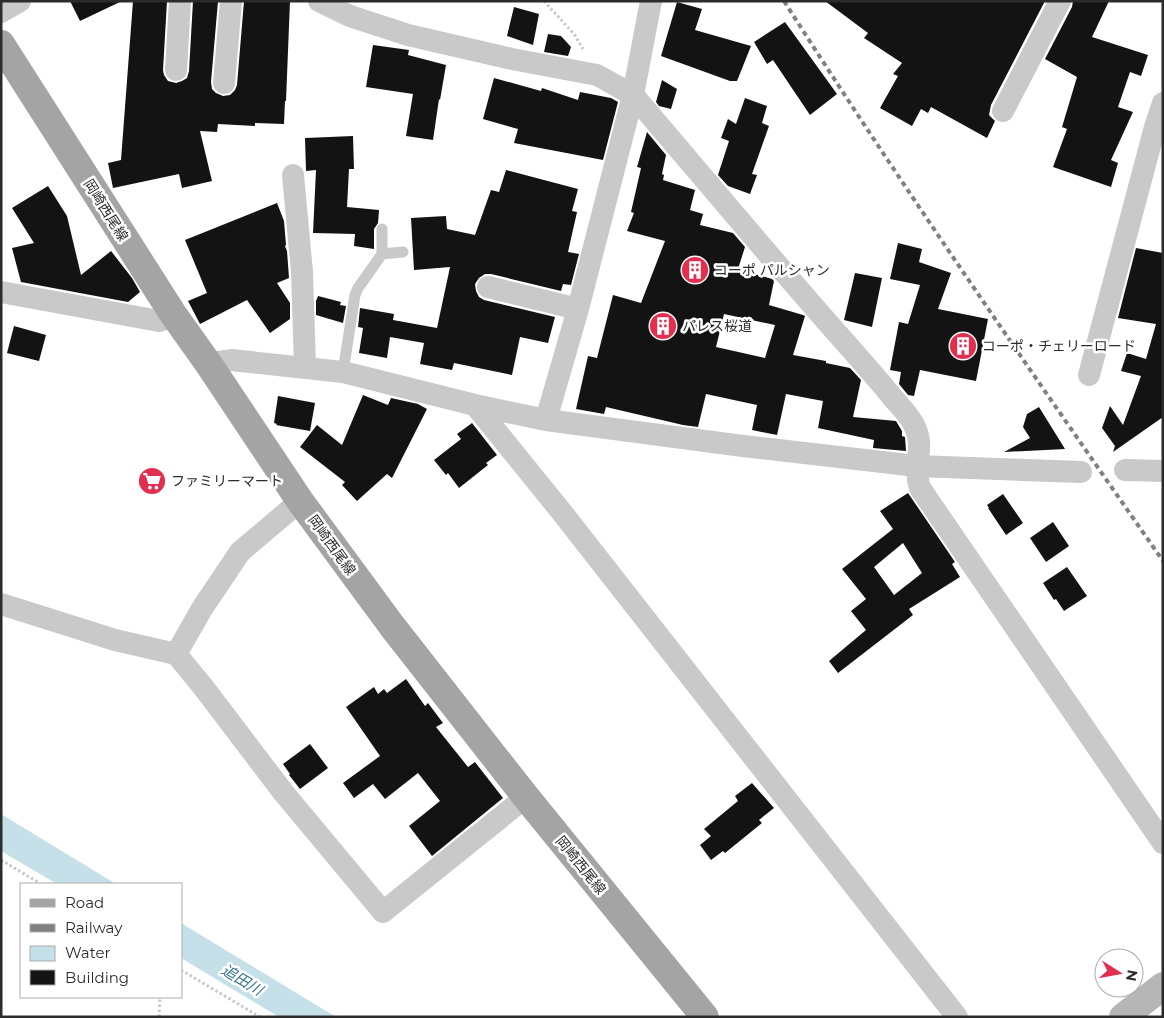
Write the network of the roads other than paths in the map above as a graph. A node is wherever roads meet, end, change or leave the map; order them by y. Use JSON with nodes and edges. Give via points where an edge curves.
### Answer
{"nodes":[{"id":1,"x":20,"y":1,"type":"edge"},
{"id":2,"x":180,"y":1,"type":"edge"},
{"id":3,"x":231,"y":1,"type":"edge"},
{"id":4,"x":319,"y":1,"type":"edge"},
{"id":5,"x":650,"y":1,"type":"edge"},
{"id":6,"x":1060,"y":1,"type":"edge"},
{"id":7,"x":1,"y":12,"type":"edge"},
{"id":8,"x":1,"y":44,"type":"edge"},
{"id":9,"x":176,"y":70,"type":"dead end"},
{"id":10,"x":224,"y":83,"type":"dead end"},
{"id":11,"x":633,"y":94,"type":"junction"},
{"id":12,"x":1163,"y":103,"type":"edge"},
{"id":13,"x":1003,"y":111,"type":"dead end"},
{"id":14,"x":293,"y":175,"type":"dead end"},
{"id":15,"x":382,"y":229,"type":"dead end"},
{"id":16,"x":403,"y":252,"type":"dead end"},
{"id":17,"x":382,"y":254,"type":"junction"},
{"id":18,"x":488,"y":287,"type":"dead end"},
{"id":19,"x":1,"y":292,"type":"edge"},
{"id":20,"x":578,"y":309,"type":"junction"},
{"id":21,"x":173,"y":314,"type":"junction"},
{"id":22,"x":210,"y":366,"type":"junction"},
{"id":23,"x":305,"y":368,"type":"junction"},
{"id":24,"x":343,"y":372,"type":"junction"},
{"id":25,"x":1089,"y":375,"type":"dead end"},
{"id":26,"x":475,"y":405,"type":"junction"},
{"id":27,"x":546,"y":420,"type":"junction"},
{"id":28,"x":917,"y":466,"type":"junction"},
{"id":29,"x":1126,"y":470,"type":"dead end"},
{"id":30,"x":1163,"y":471,"type":"edge"},
{"id":31,"x":1081,"y":472,"type":"dead end"},
{"id":32,"x":300,"y":501,"type":"junction"},
{"id":33,"x":1,"y":604,"type":"edge"},
{"id":34,"x":176,"y":654,"type":"junction"},
{"id":35,"x":526,"y":797,"type":"junction"},
{"id":36,"x":1163,"y":844,"type":"edge"},
{"id":37,"x":1163,"y":986,"type":"edge"},
{"id":38,"x":704,"y":1017,"type":"edge"},
{"id":39,"x":957,"y":1017,"type":"edge"},
{"id":40,"x":1123,"y":1017,"type":"edge"}],
"edges":[{"from":1,"to":7,"type":"street"},
{"from":2,"to":9,"type":"street"},
{"from":3,"to":10,"type":"street"},
{"from":4,"to":11,"type":"street","via":[[350,16],[408,35],[597,74]]},
{"from":5,"to":11,"type":"street"},
{"from":6,"to":13,"type":"street"},
{"from":8,"to":21,"type":"main road","name":"岡崎西尾線"},
{"from":11,"to":20,"type":"street"},
{"from":11,"to":28,"type":"street","via":[[913,423],[920,444]]},
{"from":12,"to":25,"type":"street"},
{"from":14,"to":23,"type":"street","via":[[302,272]]},
{"from":15,"to":17,"type":"lane"},
{"from":16,"to":17,"type":"lane"},
{"from":17,"to":24,"type":"lane","via":[[355,295]]},
{"from":18,"to":20,"type":"street"},
{"from":19,"to":21,"type":"street","via":[[158,321]]},
{"from":20,"to":27,"type":"street"},
{"from":21,"to":22,"type":"main road","name":"岡崎西尾線"},
{"from":22,"to":23,"type":"street","via":[[231,360]]},
{"from":22,"to":32,"type":"main road","name":"岡崎西尾線"},
{"from":23,"to":24,"type":"street"},
{"from":24,"to":26,"type":"street"},
{"from":26,"to":27,"type":"street"},
{"from":26,"to":39,"type":"street"},
{"from":27,"to":28,"type":"street"},
{"from":28,"to":31,"type":"street"},
{"from":28,"to":36,"type":"street","via":[[917,480],[925,496]]},
{"from":29,"to":30,"type":"street"},
{"from":32,"to":34,"type":"street","via":[[240,552]]},
{"from":32,"to":35,"type":"main road","name":"岡崎西尾線","via":[[392,626]]},
{"from":33,"to":34,"type":"street","via":[[115,640]]},
{"from":34,"to":35,"type":"street","via":[[283,792],[383,912]]},
{"from":35,"to":38,"type":"main road","name":"岡崎西尾線"},
{"from":37,"to":40,"type":"street"}]}
